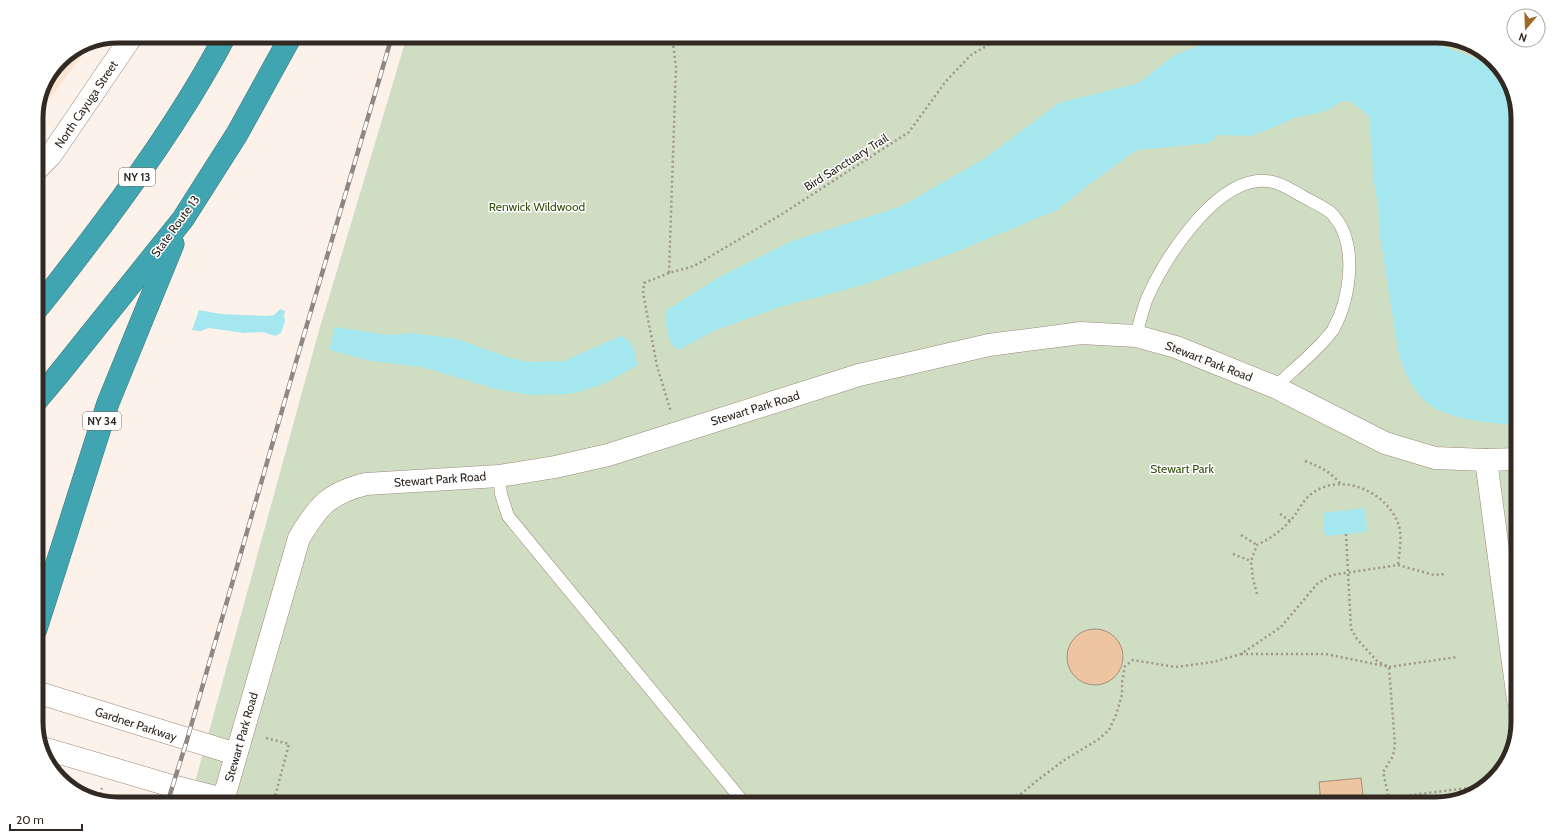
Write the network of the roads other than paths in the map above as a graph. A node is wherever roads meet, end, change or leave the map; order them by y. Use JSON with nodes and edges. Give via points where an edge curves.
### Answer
{"nodes":[{"id":1,"x":127,"y":43,"type":"edge"},
{"id":2,"x":221,"y":43,"type":"edge"},
{"id":3,"x":287,"y":43,"type":"edge"},
{"id":4,"x":43,"y":163,"type":"edge"},
{"id":5,"x":184,"y":219,"type":"junction"},
{"id":6,"x":43,"y":301,"type":"edge"},
{"id":7,"x":1136,"y":336,"type":"junction"},
{"id":8,"x":1275,"y":387,"type":"junction"},
{"id":9,"x":43,"y":393,"type":"edge"},
{"id":10,"x":1511,"y":459,"type":"edge"},
{"id":11,"x":1486,"y":460,"type":"junction"},
{"id":12,"x":499,"y":476,"type":"junction"},
{"id":13,"x":43,"y":607,"type":"edge"},
{"id":14,"x":1511,"y":648,"type":"edge"},
{"id":15,"x":43,"y":694,"type":"edge"},
{"id":16,"x":49,"y":750,"type":"edge"},
{"id":17,"x":236,"y":754,"type":"junction"},
{"id":18,"x":206,"y":797,"type":"edge"},
{"id":19,"x":223,"y":797,"type":"edge"},
{"id":20,"x":739,"y":797,"type":"edge"}],
"edges":[{"from":1,"to":4,"type":"street","name":"North Cayuga Street"},
{"from":2,"to":6,"type":"highway","number":"NY 13","via":[[177,118],[137,178]]},
{"from":3,"to":5,"type":"highway","name":"State Route 13","via":[[237,134]]},
{"from":5,"to":9,"type":"highway","name":"State Route 13"},
{"from":5,"to":13,"type":"highway","number":"NY 34","via":[[108,403]]},
{"from":7,"to":8,"type":"street","name":"Stewart Park Road","via":[[1176,347]]},
{"from":7,"to":8,"type":"lane","via":[[1145,303],[1154,284],[1165,262],[1187,231],[1234,188],[1258,181],[1279,183],[1333,214],[1345,235],[1349,258],[1348,285],[1342,309],[1332,331],[1315,351]]},
{"from":7,"to":12,"type":"street","name":"Stewart Park Road","via":[[1081,333],[989,345],[859,375],[608,455]]},
{"from":8,"to":11,"type":"street","name":"Stewart Park Road","via":[[1386,442],[1435,458]]},
{"from":10,"to":11,"type":"street","name":"Stewart Park Road"},
{"from":11,"to":14,"type":"street"},
{"from":12,"to":17,"type":"street","name":"Stewart Park Road","via":[[366,484],[332,496],[320,506],[299,538]]},
{"from":12,"to":20,"type":"lane","via":[[508,516]]},
{"from":15,"to":17,"type":"street","name":"Gardner Parkway"},
{"from":16,"to":18,"type":"street"},
{"from":17,"to":19,"type":"street","name":"Stewart Park Road"}]}
